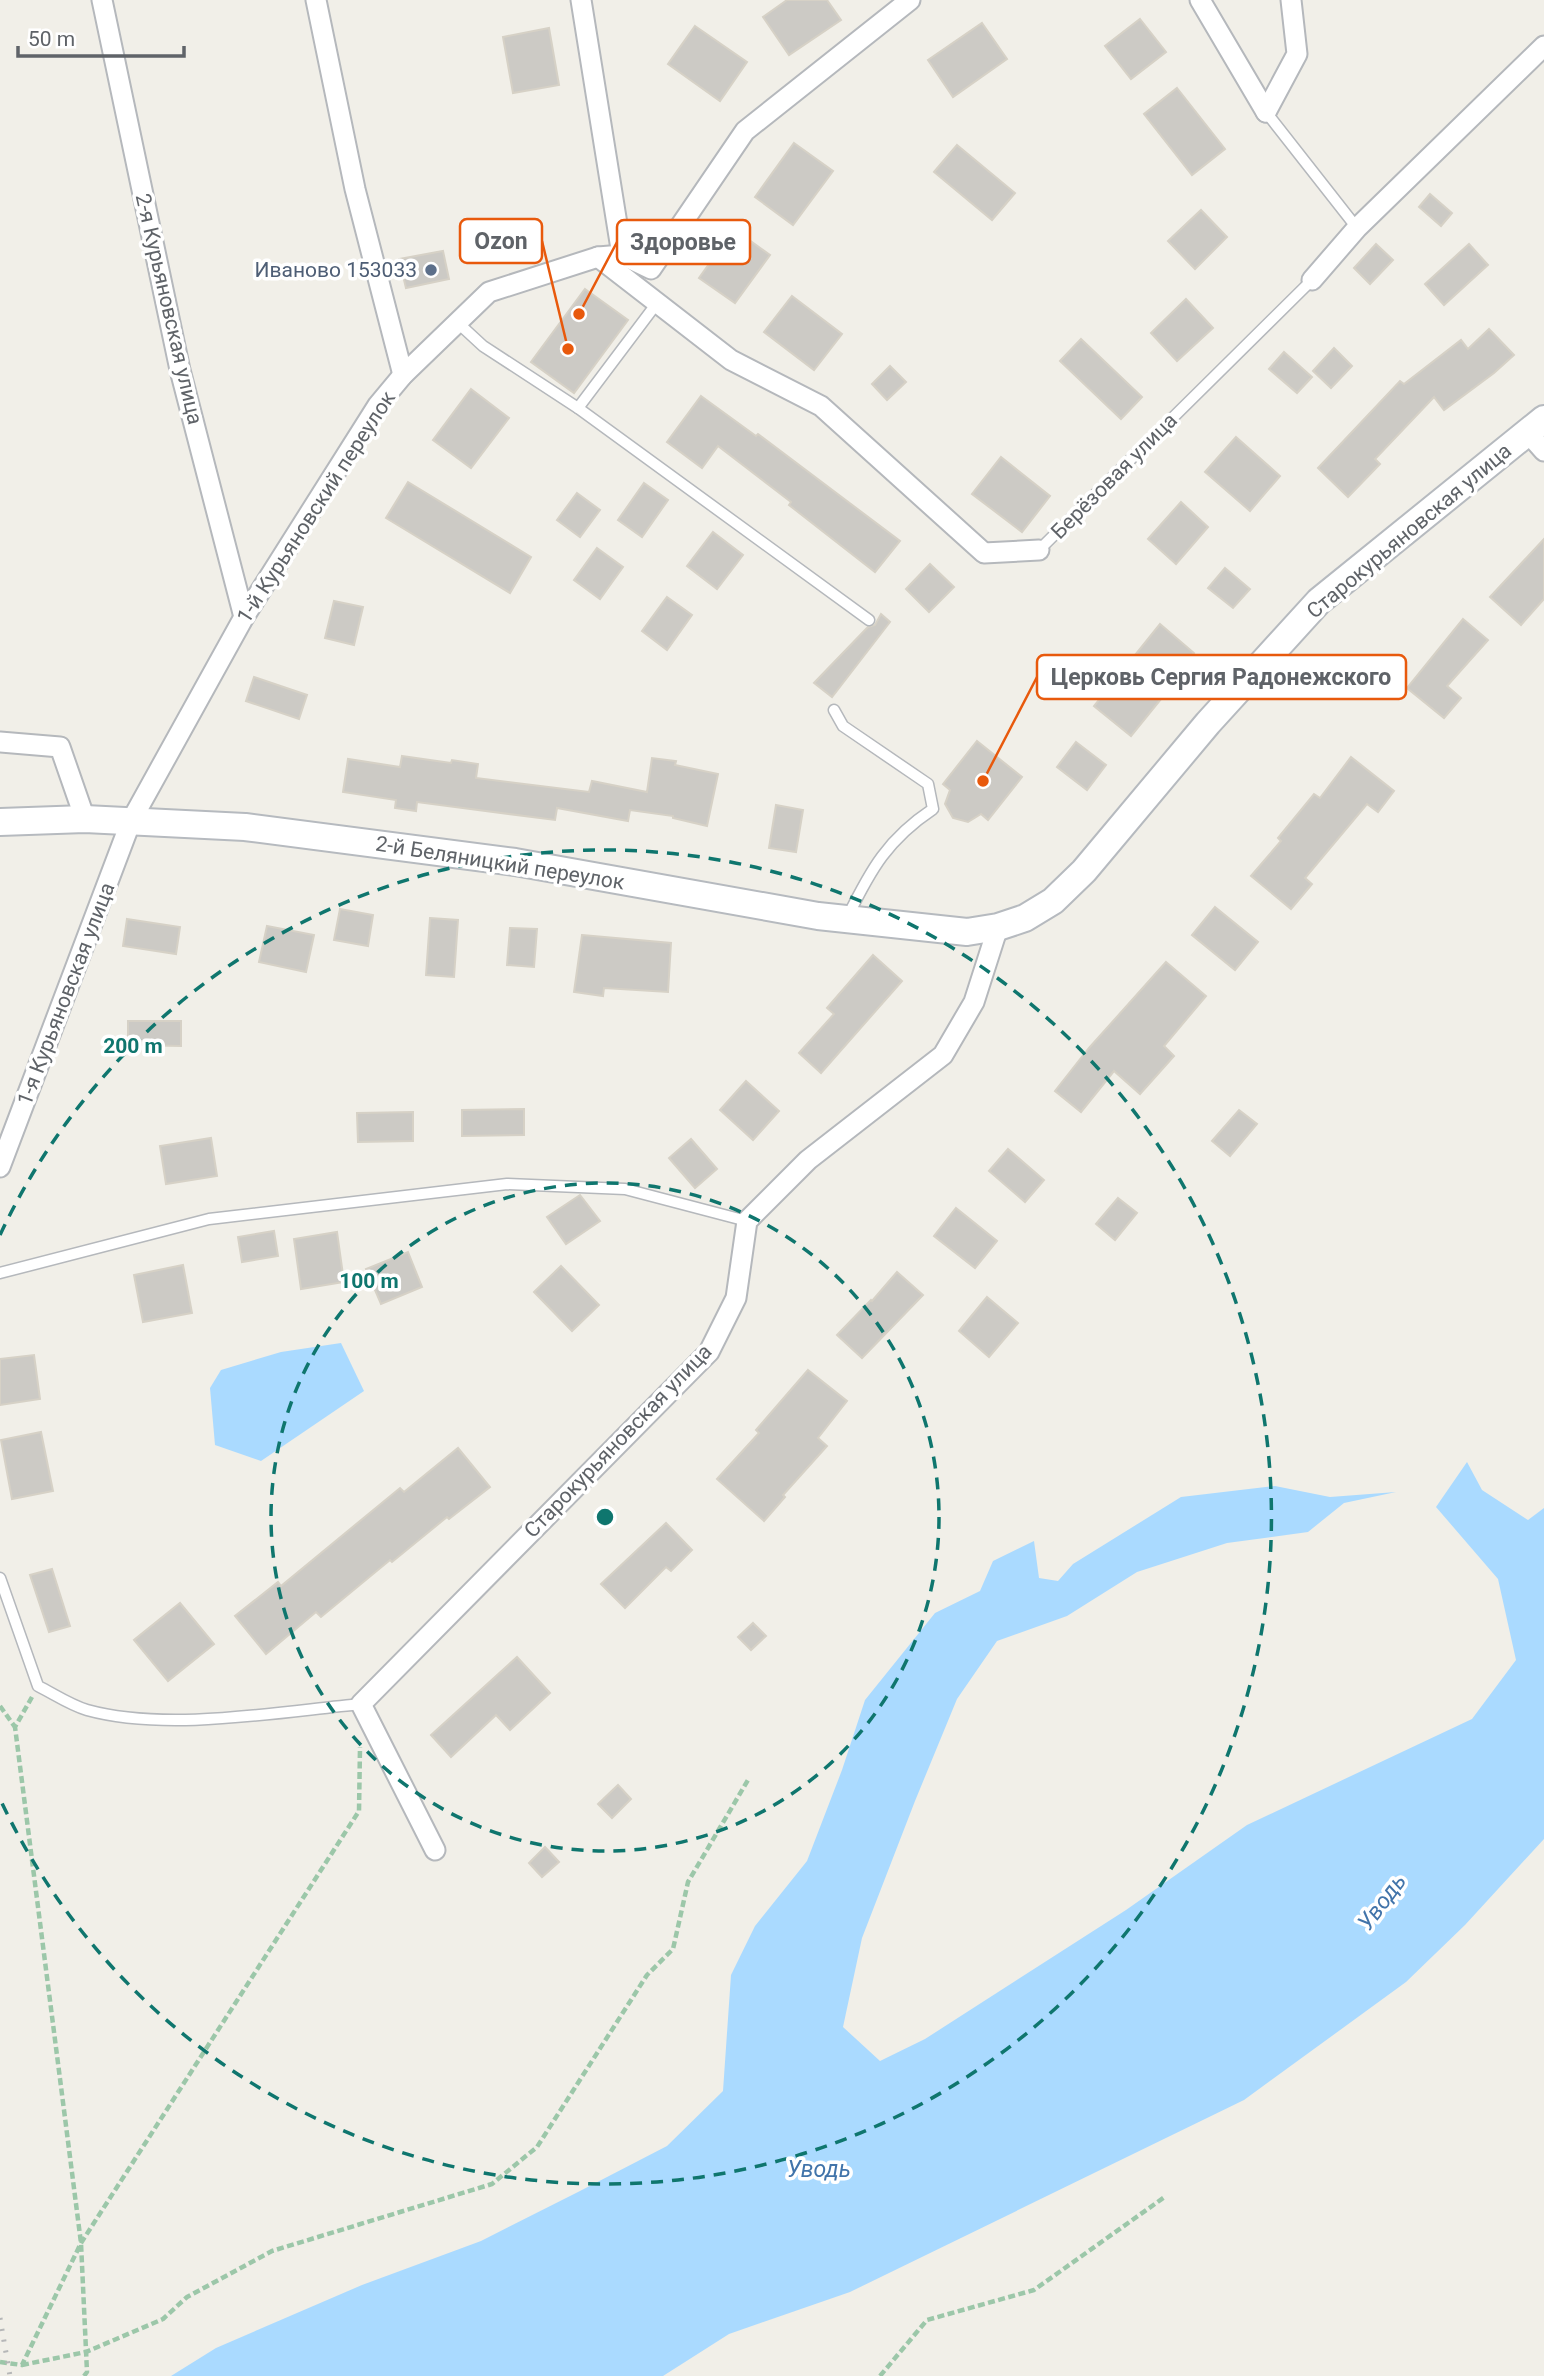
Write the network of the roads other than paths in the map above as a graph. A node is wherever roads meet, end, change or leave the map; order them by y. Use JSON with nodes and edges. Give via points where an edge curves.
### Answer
{"nodes":[{"id":1,"x":102,"y":0,"type":"edge"},
{"id":2,"x":316,"y":0,"type":"edge"},
{"id":3,"x":580,"y":0,"type":"edge"},
{"id":4,"x":909,"y":0,"type":"edge"},
{"id":5,"x":1200,"y":0,"type":"edge"},
{"id":6,"x":1291,"y":0,"type":"edge"},
{"id":7,"x":1544,"y":46,"type":"edge"},
{"id":8,"x":1266,"y":112,"type":"junction"},
{"id":9,"x":1357,"y":228,"type":"junction"},
{"id":10,"x":622,"y":255,"type":"junction"},
{"id":11,"x":598,"y":257,"type":"junction"},
{"id":12,"x":1312,"y":281,"type":"joint"},
{"id":13,"x":657,"y":303,"type":"junction"},
{"id":14,"x":457,"y":323,"type":"junction"},
{"id":15,"x":403,"y":374,"type":"junction"},
{"id":16,"x":578,"y":408,"type":"junction"},
{"id":17,"x":1539,"y":435,"type":"edge"},
{"id":18,"x":1039,"y":550,"type":"joint"},
{"id":19,"x":244,"y":617,"type":"junction"},
{"id":20,"x":869,"y":620,"type":"dead end"},
{"id":21,"x":834,"y":710,"type":"dead end"},
{"id":22,"x":0,"y":743,"type":"edge"},
{"id":23,"x":86,"y":819,"type":"junction"},
{"id":24,"x":0,"y":821,"type":"edge"},
{"id":25,"x":131,"y":821,"type":"junction"},
{"id":26,"x":847,"y":919,"type":"junction"},
{"id":27,"x":998,"y":927,"type":"junction"},
{"id":28,"x":0,"y":1167,"type":"edge"},
{"id":29,"x":747,"y":1222,"type":"junction"},
{"id":30,"x":0,"y":1273,"type":"edge"},
{"id":31,"x":0,"y":1578,"type":"edge"},
{"id":32,"x":360,"y":1704,"type":"junction"},
{"id":33,"x":435,"y":1850,"type":"dead end"}],
"edges":[{"from":1,"to":19,"type":"street","name":"2-я Курьяновская улица","via":[[180,370]]},
{"from":2,"to":15,"type":"street","via":[[355,189]]},
{"from":3,"to":10,"type":"street"},
{"from":4,"to":10,"type":"street","name":"1-й Курьяновский переулок","via":[[745,131],[651,269]]},
{"from":5,"to":8,"type":"street"},
{"from":6,"to":8,"type":"street","via":[[1297,54]]},
{"from":7,"to":9,"type":"street","name":"Берёзовая улица"},
{"from":8,"to":9,"type":"lane"},
{"from":9,"to":12,"type":"street","name":"Берёзовая улица"},
{"from":10,"to":11,"type":"street","name":"1-й Курьяновский переулок"},
{"from":11,"to":13,"type":"street","name":"Берёзовая улица"},
{"from":11,"to":14,"type":"street","name":"1-й Курьяновский переулок","via":[[489,292]]},
{"from":12,"to":18,"type":"lane","name":"Берёзовая улица"},
{"from":13,"to":16,"type":"lane"},
{"from":13,"to":18,"type":"street","name":"Берёзовая улица","via":[[731,360],[821,406],[984,553]]},
{"from":14,"to":15,"type":"street","name":"1-й Курьяновский переулок"},
{"from":14,"to":16,"type":"lane","via":[[483,346]]},
{"from":15,"to":19,"type":"street","name":"1-й Курьяновский переулок","via":[[378,405]]},
{"from":16,"to":20,"type":"lane"},
{"from":17,"to":27,"type":"main road","name":"Старокурьяновская улица","via":[[1319,601],[1208,723],[1084,871],[1052,901],[1025,918]]},
{"from":19,"to":25,"type":"street","name":"1-й Курьяновский переулок"},
{"from":21,"to":26,"type":"lane","via":[[843,726],[928,784],[933,809],[884,851]]},
{"from":22,"to":23,"type":"street","via":[[60,747]]},
{"from":23,"to":24,"type":"main road","name":"2-й Беляницкий переулок"},
{"from":23,"to":25,"type":"main road","name":"2-й Беляницкий переулок"},
{"from":25,"to":26,"type":"main road","name":"2-й Беляницкий переулок","via":[[245,827],[515,862]]},
{"from":25,"to":28,"type":"street","name":"1-я Курьяновская улица"},
{"from":26,"to":27,"type":"main road","name":"2-й Беляницкий переулок","via":[[967,932]]},
{"from":27,"to":29,"type":"street","via":[[974,1002],[943,1055],[808,1160]]},
{"from":29,"to":30,"type":"lane","via":[[625,1189],[506,1184],[209,1220]]},
{"from":29,"to":32,"type":"street","name":"Старокурьяновская улица","via":[[736,1298],[709,1352]]},
{"from":31,"to":32,"type":"lane","via":[[38,1686],[85,1710],[147,1721]]},
{"from":32,"to":33,"type":"street"}]}
